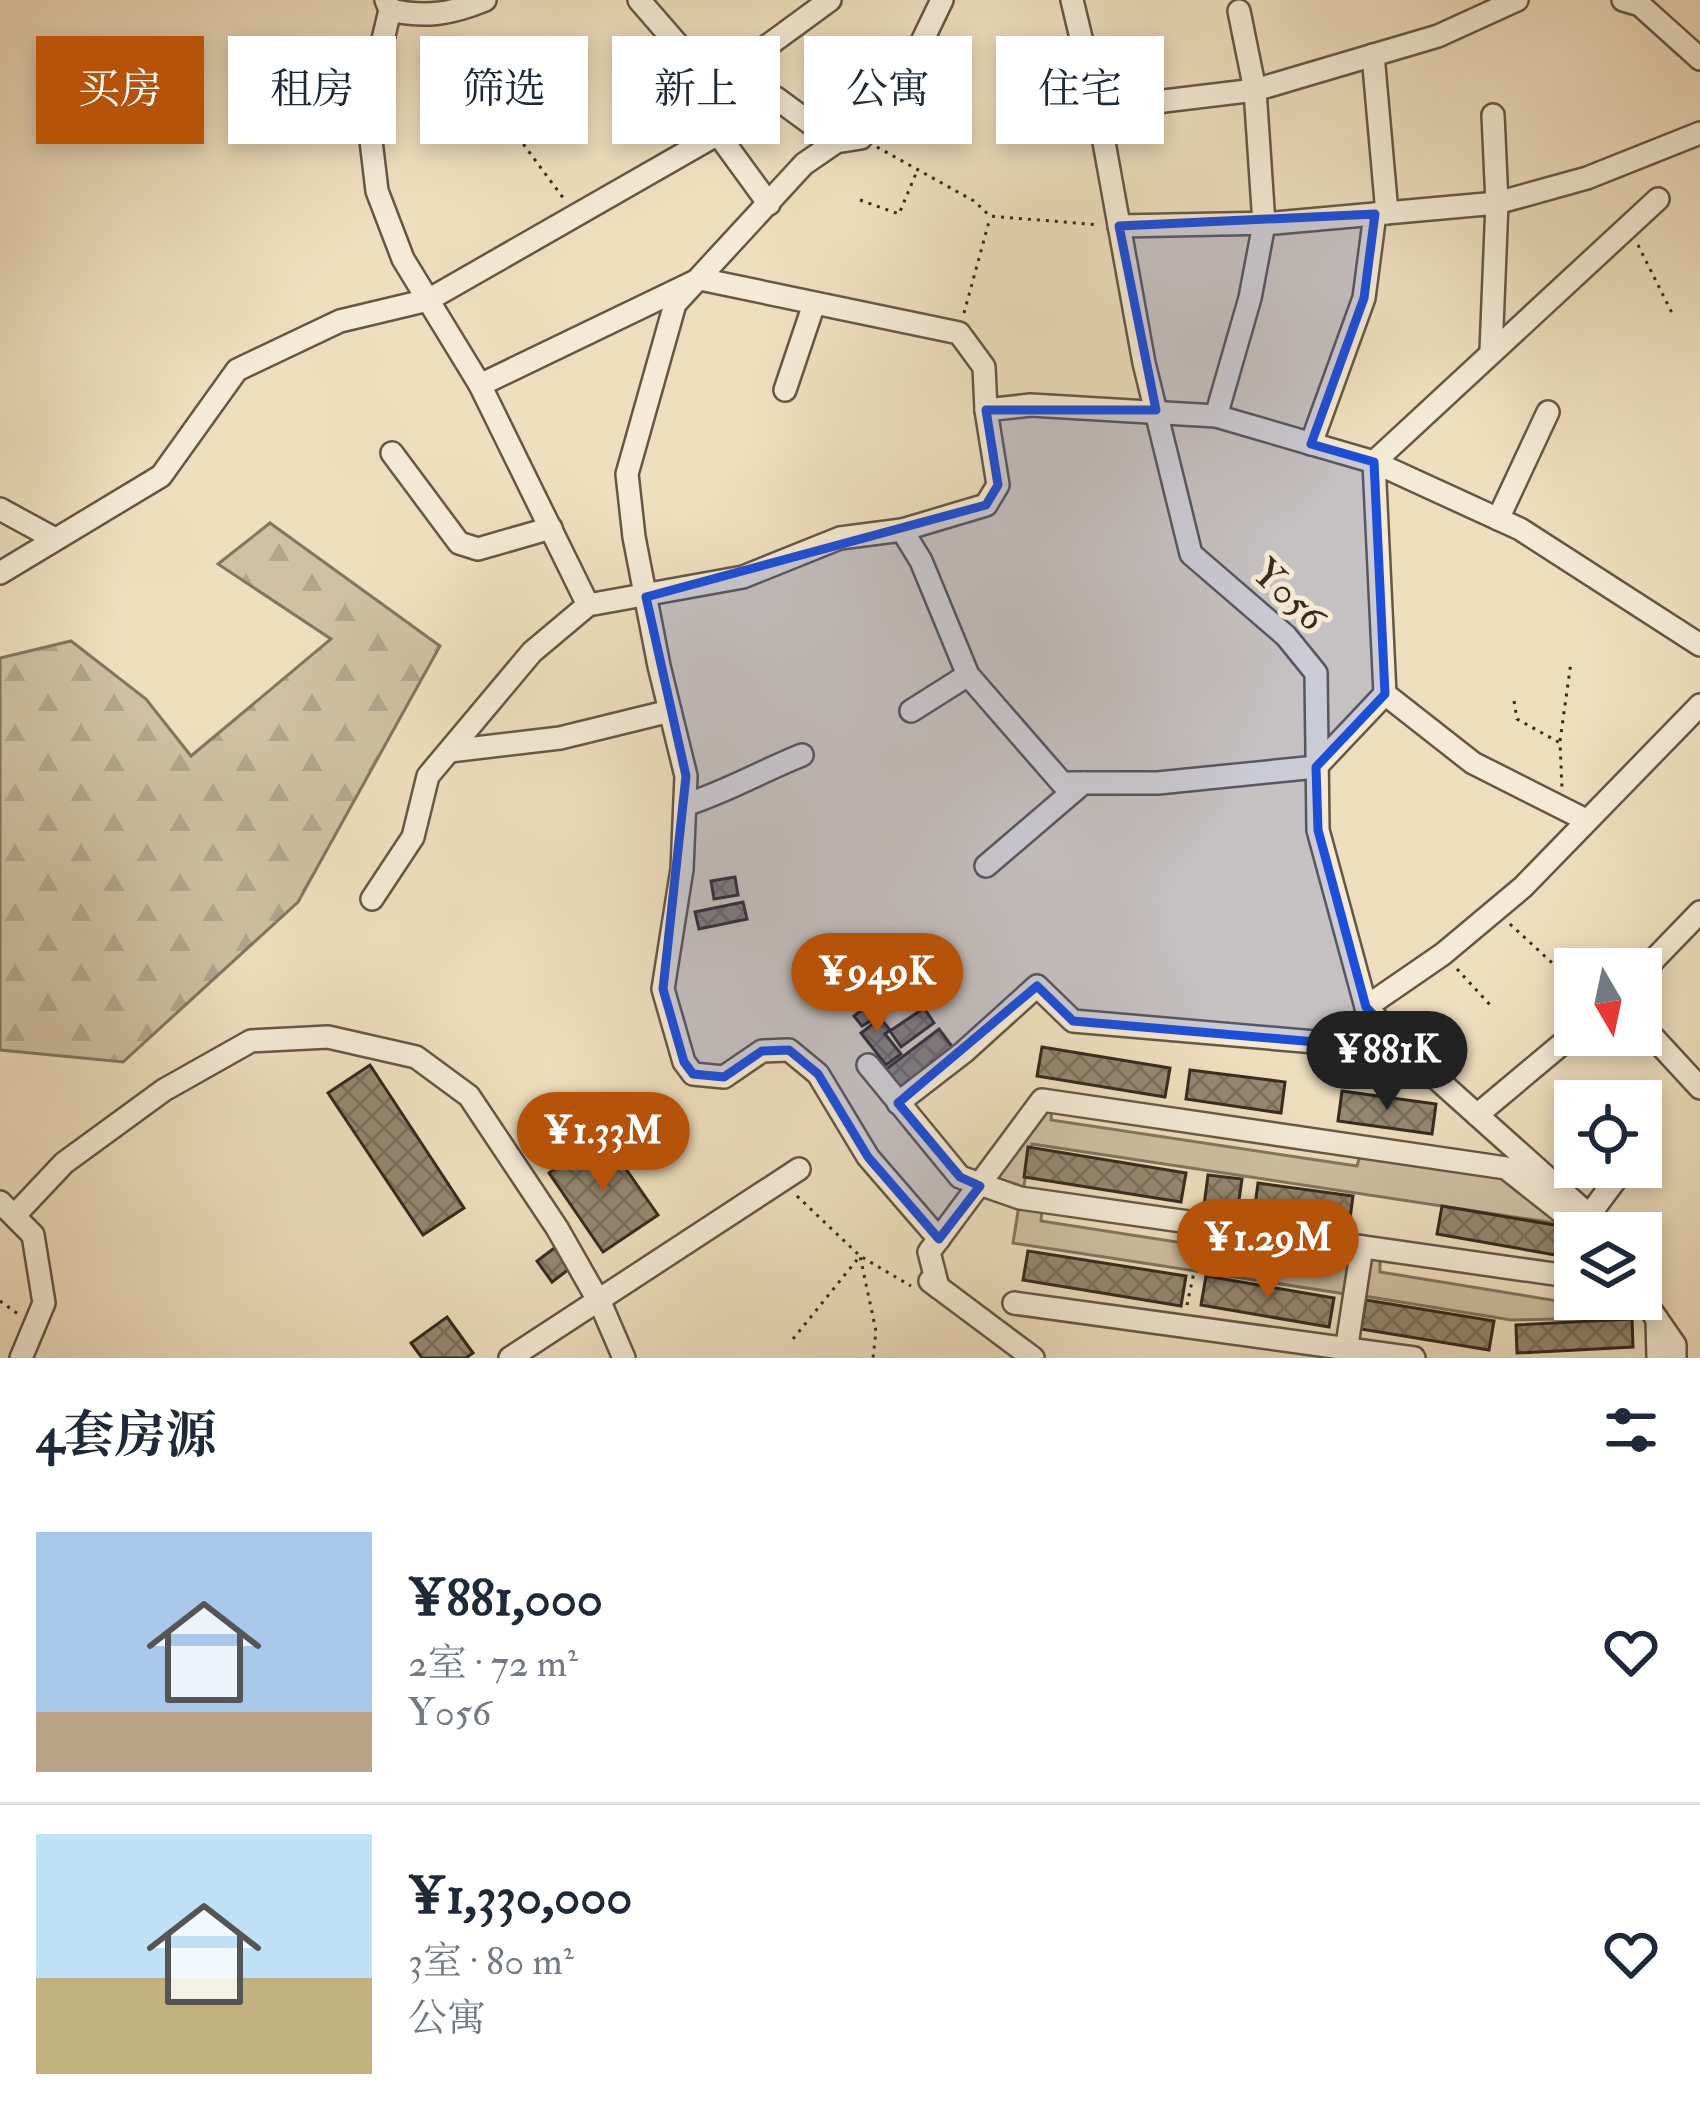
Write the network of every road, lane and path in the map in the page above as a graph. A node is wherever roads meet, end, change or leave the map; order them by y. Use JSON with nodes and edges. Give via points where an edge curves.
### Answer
{"nodes":[{"id":1,"x":485,"y":0,"type":"edge"},
{"id":2,"x":639,"y":0,"type":"edge"},
{"id":3,"x":830,"y":0,"type":"edge"},
{"id":4,"x":942,"y":0,"type":"edge"},
{"id":5,"x":1072,"y":0,"type":"edge"},
{"id":6,"x":1516,"y":0,"type":"edge"},
{"id":7,"x":1623,"y":0,"type":"edge"},
{"id":8,"x":388,"y":5,"type":"edge"},
{"id":9,"x":1239,"y":11,"type":"dead end"},
{"id":10,"x":674,"y":36,"type":"edge"},
{"id":11,"x":925,"y":36,"type":"edge"},
{"id":12,"x":1081,"y":36,"type":"edge"},
{"id":13,"x":780,"y":37,"type":"edge"},
{"id":14,"x":1373,"y":56,"type":"junction"},
{"id":15,"x":1700,"y":58,"type":"edge"},
{"id":16,"x":1255,"y":90,"type":"junction"},
{"id":17,"x":1164,"y":101,"type":"edge"},
{"id":18,"x":1493,"y":115,"type":"dead end"},
{"id":19,"x":1700,"y":133,"type":"edge"},
{"id":20,"x":523,"y":144,"type":"edge"},
{"id":21,"x":700,"y":144,"type":"edge"},
{"id":22,"x":725,"y":144,"type":"edge"},
{"id":23,"x":833,"y":144,"type":"edge"},
{"id":24,"x":872,"y":144,"type":"edge"},
{"id":25,"x":1104,"y":144,"type":"edge"},
{"id":26,"x":917,"y":169,"type":"junction"},
{"id":27,"x":1658,"y":199,"type":"dead end"},
{"id":28,"x":860,"y":200,"type":"dead end"},
{"id":29,"x":1497,"y":203,"type":"junction"},
{"id":30,"x":769,"y":204,"type":"junction"},
{"id":31,"x":1381,"y":214,"type":"junction"},
{"id":32,"x":576,"y":215,"type":"junction"},
{"id":33,"x":990,"y":216,"type":"junction"},
{"id":34,"x":1264,"y":224,"type":"junction"},
{"id":35,"x":1119,"y":226,"type":"junction"},
{"id":36,"x":1628,"y":226,"type":"junction"},
{"id":37,"x":700,"y":279,"type":"junction"},
{"id":38,"x":428,"y":300,"type":"junction"},
{"id":39,"x":814,"y":304,"type":"junction"},
{"id":40,"x":1672,"y":313,"type":"dead end"},
{"id":41,"x":959,"y":333,"type":"junction"},
{"id":42,"x":1491,"y":351,"type":"junction"},
{"id":43,"x":480,"y":385,"type":"junction"},
{"id":44,"x":785,"y":390,"type":"dead end"},
{"id":45,"x":986,"y":410,"type":"junction"},
{"id":46,"x":1156,"y":410,"type":"junction"},
{"id":47,"x":1548,"y":412,"type":"dead end"},
{"id":48,"x":1216,"y":416,"type":"junction"},
{"id":49,"x":1312,"y":444,"type":"junction"},
{"id":50,"x":392,"y":453,"type":"dead end"},
{"id":51,"x":1374,"y":463,"type":"junction"},
{"id":52,"x":0,"y":509,"type":"edge"},
{"id":53,"x":1498,"y":519,"type":"junction"},
{"id":54,"x":551,"y":528,"type":"junction"},
{"id":55,"x":902,"y":530,"type":"junction"},
{"id":56,"x":55,"y":539,"type":"junction"},
{"id":57,"x":0,"y":573,"type":"edge"},
{"id":58,"x":646,"y":597,"type":"junction"},
{"id":59,"x":589,"y":605,"type":"junction"},
{"id":60,"x":1700,"y":644,"type":"edge"},
{"id":61,"x":1571,"y":662,"type":"dead end"},
{"id":62,"x":968,"y":675,"type":"junction"},
{"id":63,"x":1385,"y":694,"type":"junction"},
{"id":64,"x":1514,"y":701,"type":"dead end"},
{"id":65,"x":1700,"y":705,"type":"edge"},
{"id":66,"x":670,"y":711,"type":"junction"},
{"id":67,"x":911,"y":712,"type":"dead end"},
{"id":68,"x":1560,"y":743,"type":"junction"},
{"id":69,"x":449,"y":751,"type":"junction"},
{"id":70,"x":802,"y":755,"type":"dead end"},
{"id":71,"x":1316,"y":766,"type":"junction"},
{"id":72,"x":1083,"y":783,"type":"junction"},
{"id":73,"x":685,"y":805,"type":"junction"},
{"id":74,"x":1563,"y":808,"type":"junction"},
{"id":75,"x":1586,"y":820,"type":"junction"},
{"id":76,"x":986,"y":866,"type":"dead end"},
{"id":77,"x":372,"y":899,"type":"dead end"},
{"id":78,"x":1497,"y":909,"type":"junction"},
{"id":79,"x":1700,"y":912,"type":"edge"},
{"id":80,"x":1662,"y":952,"type":"edge"},
{"id":81,"x":1443,"y":954,"type":"junction"},
{"id":82,"x":1554,"y":964,"type":"edge"},
{"id":83,"x":1366,"y":1006,"type":"junction"},
{"id":84,"x":1491,"y":1006,"type":"dead end"},
{"id":85,"x":1662,"y":1047,"type":"edge"},
{"id":86,"x":1408,"y":1050,"type":"junction"},
{"id":87,"x":1554,"y":1051,"type":"edge"},
{"id":88,"x":868,"y":1065,"type":"dead end"},
{"id":89,"x":1700,"y":1088,"type":"edge"},
{"id":90,"x":898,"y":1103,"type":"junction"},
{"id":91,"x":1477,"y":1115,"type":"junction"},
{"id":92,"x":790,"y":1174,"type":"joint"},
{"id":93,"x":980,"y":1186,"type":"junction"},
{"id":94,"x":8,"y":1209,"type":"edge"},
{"id":95,"x":1562,"y":1212,"type":"edge"},
{"id":96,"x":1573,"y":1212,"type":"edge"},
{"id":97,"x":1204,"y":1224,"type":"junction"},
{"id":98,"x":939,"y":1239,"type":"junction"},
{"id":99,"x":1362,"y":1247,"type":"junction"},
{"id":100,"x":860,"y":1256,"type":"junction"},
{"id":101,"x":1554,"y":1274,"type":"edge"},
{"id":102,"x":937,"y":1286,"type":"junction"},
{"id":103,"x":598,"y":1300,"type":"junction"},
{"id":104,"x":0,"y":1301,"type":"edge"},
{"id":105,"x":1014,"y":1303,"type":"dead end"},
{"id":106,"x":1657,"y":1320,"type":"edge"},
{"id":107,"x":36,"y":1324,"type":"junction"},
{"id":108,"x":1183,"y":1326,"type":"junction"},
{"id":109,"x":793,"y":1339,"type":"dead end"},
{"id":110,"x":1345,"y":1353,"type":"edge"},
{"id":111,"x":1669,"y":1354,"type":"edge"},
{"id":112,"x":21,"y":1358,"type":"edge"},
{"id":113,"x":510,"y":1358,"type":"edge"},
{"id":114,"x":624,"y":1358,"type":"edge"},
{"id":115,"x":874,"y":1358,"type":"edge"},
{"id":116,"x":1033,"y":1358,"type":"edge"},
{"id":117,"x":1414,"y":1358,"type":"edge"}],
"edges":[{"from":1,"to":8,"type":"street","via":[[447,15],[416,16]]},
{"from":2,"to":10,"type":"street"},
{"from":3,"to":13,"type":"street"},
{"from":4,"to":11,"type":"street"},
{"from":5,"to":12,"type":"street","name":"Y056","number":"Y056"},
{"from":6,"to":14,"type":"street"},
{"from":7,"to":15,"type":"street","via":[[1640,5]]},
{"from":8,"to":38,"type":"street","via":[[367,107],[377,191]]},
{"from":9,"to":16,"type":"street"},
{"from":14,"to":16,"type":"street"},
{"from":14,"to":31,"type":"street"},
{"from":16,"to":17,"type":"street"},
{"from":16,"to":34,"type":"street"},
{"from":18,"to":29,"type":"street"},
{"from":19,"to":29,"type":"street"},
{"from":20,"to":32,"type":"path"},
{"from":21,"to":32,"type":"street"},
{"from":22,"to":30,"type":"street"},
{"from":23,"to":30,"type":"street"},
{"from":24,"to":26,"type":"path"},
{"from":25,"to":35,"type":"street","name":"Y056","number":"Y056"},
{"from":26,"to":28,"type":"path","via":[[899,214]]},
{"from":26,"to":33,"type":"path"},
{"from":27,"to":36,"type":"street"},
{"from":29,"to":31,"type":"street"},
{"from":29,"to":42,"type":"street"},
{"from":30,"to":37,"type":"street"},
{"from":31,"to":34,"type":"street"},
{"from":31,"to":49,"type":"street","via":[[1364,298]]},
{"from":32,"to":38,"type":"street"},
{"from":33,"to":35,"type":"path"},
{"from":33,"to":41,"type":"path"},
{"from":34,"to":35,"type":"street"},
{"from":34,"to":48,"type":"street"},
{"from":35,"to":46,"type":"street","name":"Y056","number":"Y056"},
{"from":36,"to":40,"type":"path"},
{"from":36,"to":42,"type":"street"},
{"from":37,"to":39,"type":"street"},
{"from":37,"to":43,"type":"street"},
{"from":37,"to":58,"type":"street","via":[[675,304],[627,474]]},
{"from":38,"to":43,"type":"street"},
{"from":38,"to":56,"type":"street","via":[[340,321],[237,370],[161,476]]},
{"from":39,"to":41,"type":"street"},
{"from":39,"to":44,"type":"street"},
{"from":41,"to":45,"type":"street","via":[[984,367]]},
{"from":42,"to":51,"type":"street"},
{"from":43,"to":54,"type":"street"},
{"from":45,"to":46,"type":"street"},
{"from":45,"to":55,"type":"street","via":[[998,485],[986,505]]},
{"from":46,"to":48,"type":"street"},
{"from":46,"to":71,"type":"street","name":"Y056","number":"Y056","via":[[1191,554],[1286,636],[1316,673]]},
{"from":47,"to":53,"type":"street"},
{"from":48,"to":49,"type":"street"},
{"from":49,"to":51,"type":"street"},
{"from":50,"to":54,"type":"street","via":[[459,543],[478,549]]},
{"from":51,"to":53,"type":"street"},
{"from":51,"to":63,"type":"street"},
{"from":52,"to":56,"type":"street"},
{"from":53,"to":60,"type":"street"},
{"from":54,"to":59,"type":"street"},
{"from":55,"to":58,"type":"street","via":[[840,538],[743,577]]},
{"from":55,"to":62,"type":"street"},
{"from":56,"to":57,"type":"street"},
{"from":58,"to":59,"type":"street"},
{"from":58,"to":66,"type":"street"},
{"from":59,"to":69,"type":"street","via":[[532,652]]},
{"from":61,"to":68,"type":"path"},
{"from":62,"to":67,"type":"street"},
{"from":62,"to":72,"type":"street","via":[[1062,783]]},
{"from":63,"to":71,"type":"street"},
{"from":63,"to":74,"type":"street","via":[[1473,763]]},
{"from":64,"to":68,"type":"path","via":[[1517,719]]},
{"from":65,"to":75,"type":"street"},
{"from":66,"to":69,"type":"street","via":[[560,738]]},
{"from":66,"to":73,"type":"street"},
{"from":68,"to":74,"type":"path"},
{"from":69,"to":77,"type":"street","via":[[428,776],[413,837]]},
{"from":70,"to":73,"type":"street"},
{"from":71,"to":72,"type":"street"},
{"from":71,"to":83,"type":"street","name":"Y056","number":"Y056","via":[[1318,830]]},
{"from":72,"to":76,"type":"street"},
{"from":73,"to":98,"type":"street","via":[[663,989],[684,1062],[693,1074],[724,1078],[762,1051],[789,1051],[818,1074],[868,1157]]},
{"from":74,"to":75,"type":"street"},
{"from":75,"to":78,"type":"street"},
{"from":78,"to":81,"type":"street"},
{"from":78,"to":82,"type":"path"},
{"from":79,"to":80,"type":"street"},
{"from":81,"to":83,"type":"street"},
{"from":81,"to":84,"type":"path"},
{"from":83,"to":86,"type":"street","name":"Y056","number":"Y056"},
{"from":85,"to":89,"type":"street"},
{"from":86,"to":90,"type":"street","via":[[1073,1021],[1036,986]]},
{"from":86,"to":91,"type":"street","name":"Y056","number":"Y056"},
{"from":87,"to":91,"type":"street"},
{"from":88,"to":90,"type":"street"},
{"from":90,"to":93,"type":"street","via":[[961,1177]]},
{"from":91,"to":96,"type":"street","name":"Y056","number":"Y056"},
{"from":92,"to":100,"type":"path"},
{"from":92,"to":103,"type":"street"},
{"from":93,"to":95,"type":"street","via":[[1042,1100],[1506,1168]]},
{"from":93,"to":97,"type":"street"},
{"from":93,"to":98,"type":"street"},
{"from":94,"to":103,"type":"street","via":[[164,1090],[251,1041],[328,1037],[416,1057],[469,1096]]},
{"from":94,"to":107,"type":"street","via":[[33,1235],[44,1303]]},
{"from":97,"to":99,"type":"street"},
{"from":97,"to":108,"type":"path"},
{"from":98,"to":102,"type":"street","via":[[929,1252]]},
{"from":99,"to":101,"type":"street"},
{"from":99,"to":110,"type":"street"},
{"from":100,"to":102,"type":"path","via":[[917,1290]]},
{"from":100,"to":109,"type":"path"},
{"from":100,"to":115,"type":"path"},
{"from":102,"to":116,"type":"street"},
{"from":103,"to":113,"type":"street"},
{"from":103,"to":114,"type":"street"},
{"from":104,"to":107,"type":"path"},
{"from":105,"to":108,"type":"street"},
{"from":106,"to":111,"type":"street"},
{"from":107,"to":112,"type":"street"},
{"from":108,"to":110,"type":"street"},
{"from":110,"to":117,"type":"street"}]}
